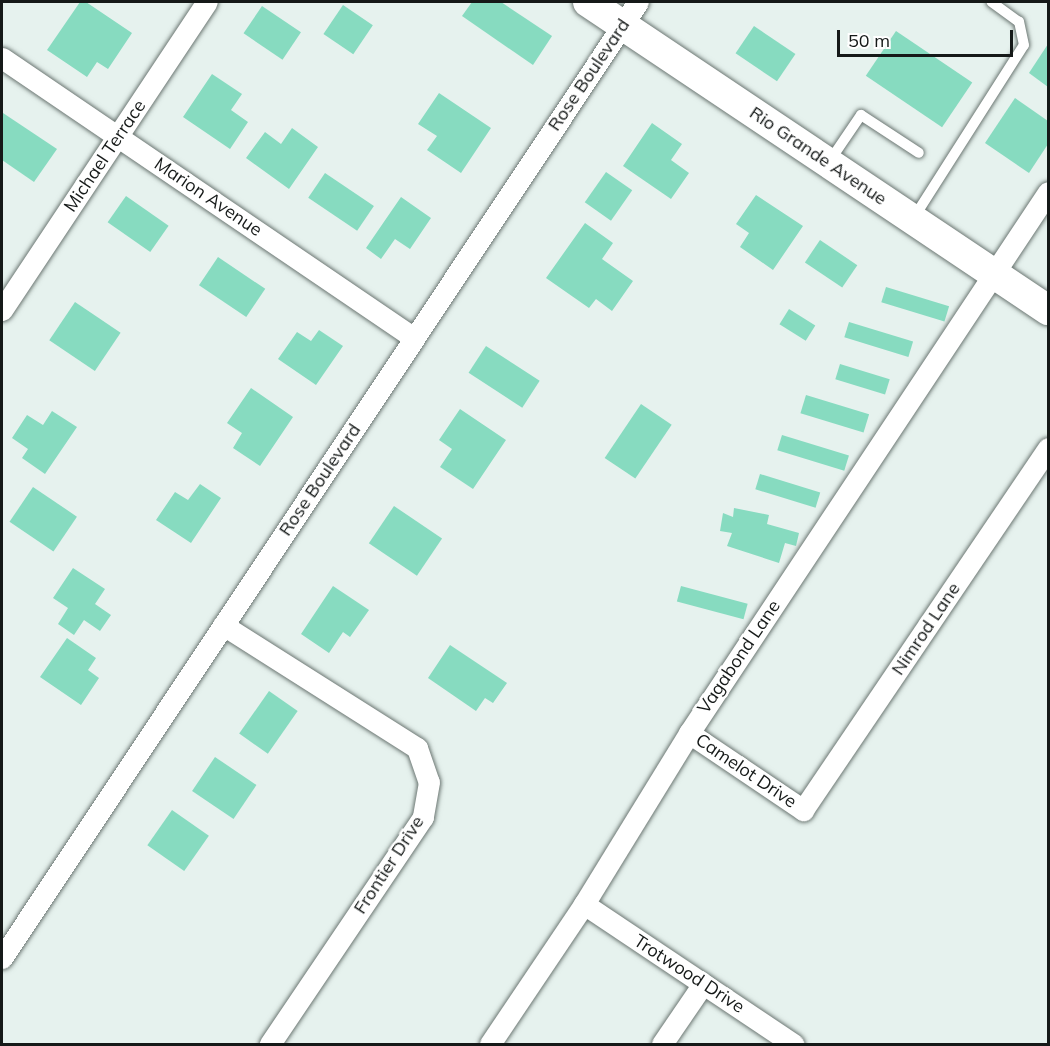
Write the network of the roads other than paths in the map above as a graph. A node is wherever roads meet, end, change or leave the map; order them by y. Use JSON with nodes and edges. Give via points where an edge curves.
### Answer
{"nodes":[{"id":1,"x":207,"y":2,"type":"edge"},
{"id":2,"x":588,"y":2,"type":"edge"},
{"id":3,"x":991,"y":2,"type":"edge"},
{"id":4,"x":630,"y":13,"type":"edge"},
{"id":5,"x":2,"y":58,"type":"edge"},
{"id":6,"x":118,"y":136,"type":"junction"},
{"id":7,"x":919,"y":153,"type":"dead end"},
{"id":8,"x":828,"y":163,"type":"junction"},
{"id":9,"x":1048,"y":192,"type":"edge"},
{"id":10,"x":913,"y":219,"type":"junction"},
{"id":11,"x":995,"y":275,"type":"junction"},
{"id":12,"x":2,"y":310,"type":"edge"},
{"id":13,"x":1048,"y":310,"type":"edge"},
{"id":14,"x":414,"y":338,"type":"junction"},
{"id":15,"x":1048,"y":448,"type":"edge"},
{"id":16,"x":223,"y":625,"type":"junction"},
{"id":17,"x":689,"y":733,"type":"junction"},
{"id":18,"x":803,"y":810,"type":"joint"},
{"id":19,"x":584,"y":904,"type":"junction"},
{"id":20,"x":2,"y":958,"type":"edge"},
{"id":21,"x":703,"y":984,"type":"junction"},
{"id":22,"x":794,"y":1043,"type":"edge"},
{"id":23,"x":270,"y":1044,"type":"edge"},
{"id":24,"x":490,"y":1044,"type":"edge"},
{"id":25,"x":662,"y":1044,"type":"edge"}],
"edges":[{"from":1,"to":6,"type":"street","name":"Michael Terrace"},
{"from":2,"to":4,"type":"street","name":"Rio Grande Avenue"},
{"from":3,"to":10,"type":"lane","via":[[1019,22],[1024,45]]},
{"from":4,"to":8,"type":"street","name":"Rio Grande Avenue"},
{"from":4,"to":14,"type":"street","name":"Rose Boulevard"},
{"from":5,"to":6,"type":"street","name":"Marion Avenue"},
{"from":6,"to":12,"type":"street","name":"Michael Terrace"},
{"from":6,"to":14,"type":"street","name":"Marion Avenue"},
{"from":7,"to":8,"type":"lane","via":[[861,115]]},
{"from":8,"to":10,"type":"street","name":"Rio Grande Avenue"},
{"from":9,"to":11,"type":"street","name":"Vagabond Lane"},
{"from":10,"to":11,"type":"street","name":"Rio Grande Avenue"},
{"from":11,"to":13,"type":"street","name":"Rio Grande Avenue"},
{"from":11,"to":17,"type":"street","name":"Vagabond Lane"},
{"from":14,"to":16,"type":"street","name":"Rose Boulevard"},
{"from":15,"to":18,"type":"street","name":"Nimrod Lane"},
{"from":16,"to":20,"type":"street","name":"Rose Boulevard"},
{"from":16,"to":23,"type":"street","name":"Frontier Drive","via":[[417,748],[429,782],[423,817]]},
{"from":17,"to":18,"type":"street","name":"Camelot Drive"},
{"from":17,"to":19,"type":"street","name":"Vagabond Lane"},
{"from":19,"to":21,"type":"street","name":"Trotwood Drive"},
{"from":19,"to":24,"type":"street","name":"Vagabond Lane"},
{"from":21,"to":22,"type":"street","name":"Trotwood Drive"},
{"from":21,"to":25,"type":"street"}]}
